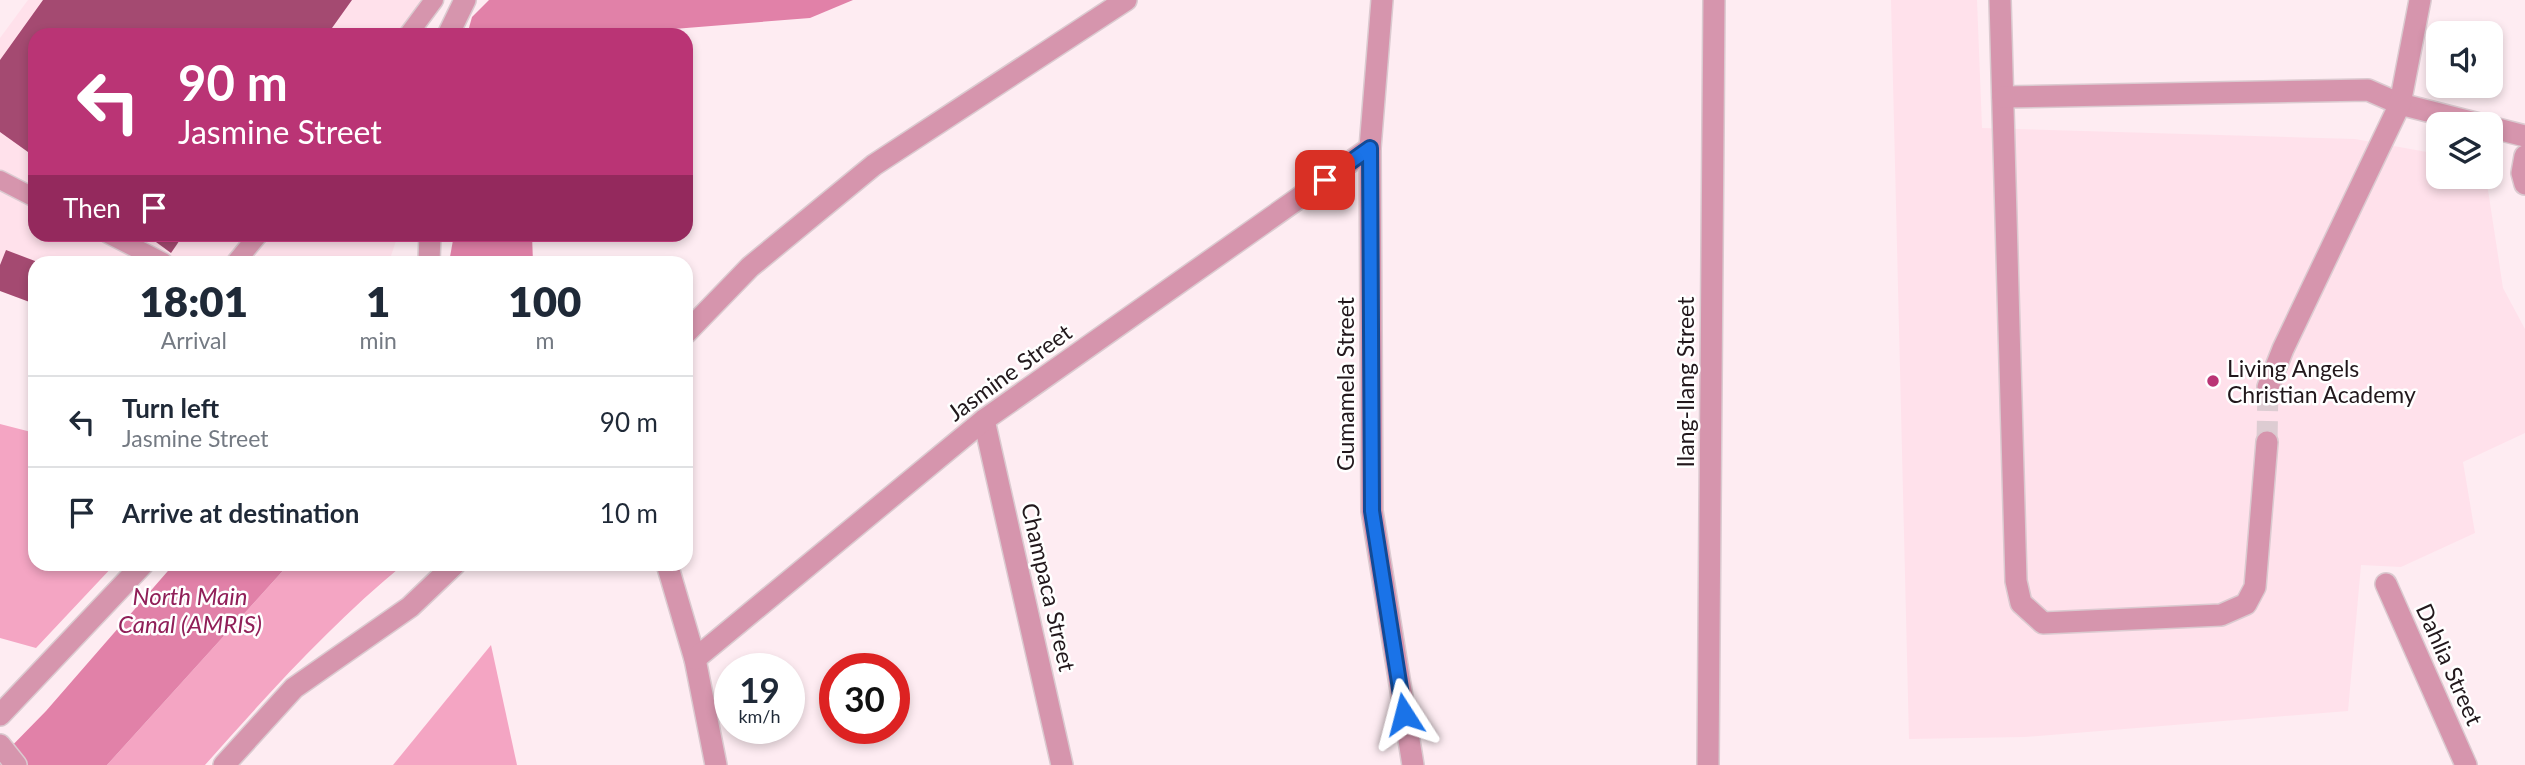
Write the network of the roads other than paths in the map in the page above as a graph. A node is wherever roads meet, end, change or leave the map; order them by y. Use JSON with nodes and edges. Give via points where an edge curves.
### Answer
{"nodes":[{"id":1,"x":434,"y":0,"type":"edge"},
{"id":2,"x":464,"y":0,"type":"edge"},
{"id":3,"x":1126,"y":0,"type":"edge"},
{"id":4,"x":1382,"y":0,"type":"edge"},
{"id":5,"x":1714,"y":0,"type":"edge"},
{"id":6,"x":2000,"y":0,"type":"edge"},
{"id":7,"x":2420,"y":0,"type":"edge"},
{"id":8,"x":413,"y":28,"type":"edge"},
{"id":9,"x":451,"y":28,"type":"edge"},
{"id":10,"x":2003,"y":97,"type":"junction"},
{"id":11,"x":2400,"y":104,"type":"junction"},
{"id":12,"x":2432,"y":112,"type":"edge"},
{"id":13,"x":2503,"y":130,"type":"edge"},
{"id":14,"x":2525,"y":136,"type":"edge"},
{"id":15,"x":1370,"y":148,"type":"junction"},
{"id":16,"x":0,"y":180,"type":"edge"},
{"id":17,"x":28,"y":194,"type":"edge"},
{"id":18,"x":124,"y":242,"type":"edge"},
{"id":19,"x":252,"y":242,"type":"edge"},
{"id":20,"x":151,"y":256,"type":"edge"},
{"id":21,"x":241,"y":256,"type":"edge"},
{"id":22,"x":693,"y":326,"type":"edge"},
{"id":23,"x":2268,"y":387,"type":"tunnel mouth"},
{"id":24,"x":984,"y":420,"type":"junction"},
{"id":25,"x":2267,"y":442,"type":"tunnel mouth"},
{"id":26,"x":136,"y":571,"type":"edge"},
{"id":27,"x":447,"y":571,"type":"edge"},
{"id":28,"x":669,"y":571,"type":"edge"},
{"id":29,"x":2386,"y":584,"type":"dead end"},
{"id":30,"x":695,"y":659,"type":"junction"},
{"id":31,"x":0,"y":715,"type":"edge"},
{"id":32,"x":224,"y":765,"type":"edge"},
{"id":33,"x":716,"y":765,"type":"edge"},
{"id":34,"x":1062,"y":765,"type":"edge"},
{"id":35,"x":1413,"y":765,"type":"edge"},
{"id":36,"x":1708,"y":765,"type":"edge"},
{"id":37,"x":2466,"y":765,"type":"edge"}],
"edges":[{"from":1,"to":8,"type":"lane"},
{"from":2,"to":9,"type":"street"},
{"from":3,"to":22,"type":"street","via":[[874,165],[750,267]]},
{"from":4,"to":15,"type":"street","name":"Gumamela Street"},
{"from":5,"to":36,"type":"street","name":"Ilang-Ilang Street"},
{"from":6,"to":10,"type":"street"},
{"from":7,"to":11,"type":"street"},
{"from":10,"to":11,"type":"street","via":[[2368,90]]},
{"from":10,"to":25,"type":"street","via":[[2016,582],[2021,603],[2043,623],[2221,615],[2246,604],[2255,587]]},
{"from":11,"to":12,"type":"street"},
{"from":11,"to":23,"type":"street"},
{"from":13,"to":14,"type":"street"},
{"from":15,"to":24,"type":"street","name":"Jasmine Street"},
{"from":15,"to":35,"type":"street","name":"Gumamela Street","via":[[1372,511]]},
{"from":16,"to":17,"type":"lane"},
{"from":18,"to":20,"type":"lane"},
{"from":19,"to":21,"type":"lane"},
{"from":24,"to":30,"type":"street","name":"Jasmine Street"},
{"from":24,"to":34,"type":"street","name":"Champaca Street"},
{"from":26,"to":31,"type":"street"},
{"from":27,"to":32,"type":"street","via":[[410,607],[294,688]]},
{"from":28,"to":30,"type":"street"},
{"from":29,"to":37,"type":"street","name":"Dahlia Street"},
{"from":30,"to":33,"type":"street"}]}
